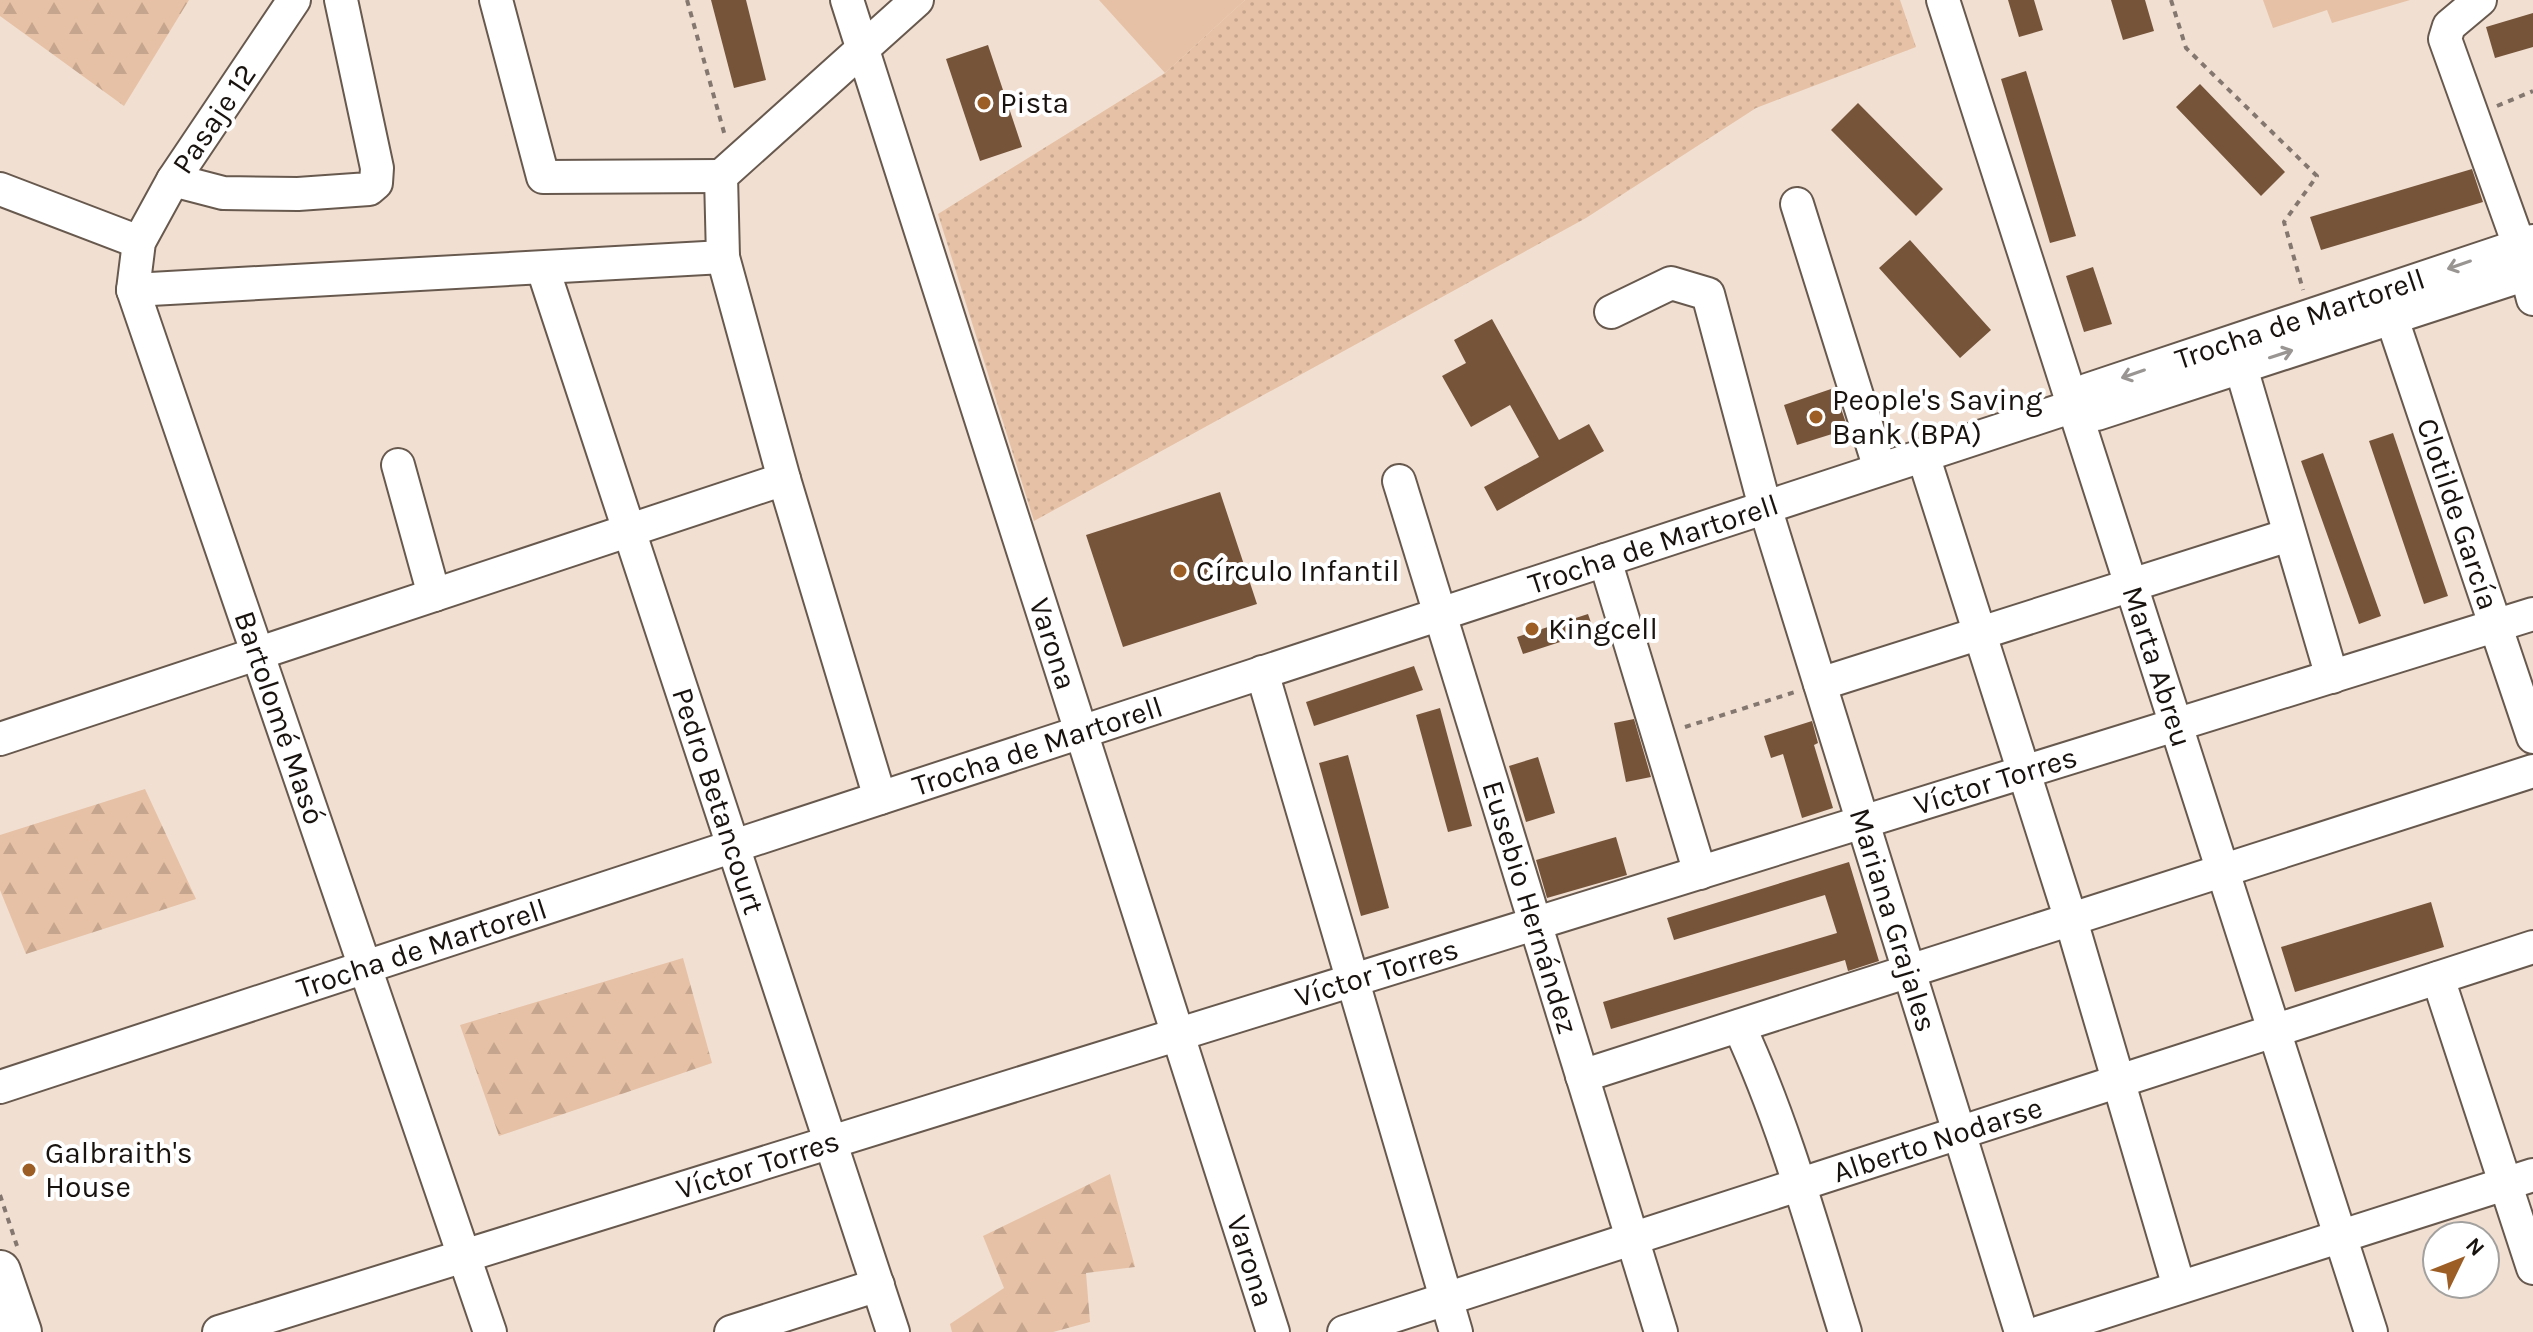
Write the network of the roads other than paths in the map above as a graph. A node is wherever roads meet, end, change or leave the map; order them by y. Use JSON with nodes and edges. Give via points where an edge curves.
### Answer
{"nodes":[{"id":1,"x":294,"y":0,"type":"edge"},
{"id":2,"x":341,"y":0,"type":"edge"},
{"id":3,"x":496,"y":0,"type":"edge"},
{"id":4,"x":847,"y":0,"type":"edge"},
{"id":5,"x":917,"y":0,"type":"edge"},
{"id":6,"x":1943,"y":0,"type":"edge"},
{"id":7,"x":2483,"y":2,"type":"edge"},
{"id":8,"x":863,"y":49,"type":"junction"},
{"id":9,"x":727,"y":170,"type":"junction"},
{"id":10,"x":173,"y":180,"type":"junction"},
{"id":11,"x":0,"y":189,"type":"edge"},
{"id":12,"x":1797,"y":204,"type":"dead end"},
{"id":13,"x":139,"y":242,"type":"junction"},
{"id":14,"x":723,"y":257,"type":"junction"},
{"id":15,"x":2529,"y":266,"type":"edge"},
{"id":16,"x":543,"y":269,"type":"junction"},
{"id":17,"x":133,"y":290,"type":"junction"},
{"id":18,"x":2387,"y":304,"type":"junction"},
{"id":19,"x":1611,"y":312,"type":"dead end"},
{"id":20,"x":2237,"y":354,"type":"junction"},
{"id":21,"x":2074,"y":406,"type":"junction"},
{"id":22,"x":1923,"y":455,"type":"junction"},
{"id":23,"x":398,"y":465,"type":"dead end"},
{"id":24,"x":1880,"y":469,"type":"junction"},
{"id":25,"x":784,"y":479,"type":"junction"},
{"id":26,"x":1399,"y":481,"type":"dead end"},
{"id":27,"x":1765,"y":507,"type":"junction"},
{"id":28,"x":629,"y":531,"type":"junction"},
{"id":29,"x":2289,"y":535,"type":"junction"},
{"id":30,"x":1605,"y":560,"type":"junction"},
{"id":31,"x":2131,"y":584,"type":"junction"},
{"id":32,"x":434,"y":595,"type":"junction"},
{"id":33,"x":1440,"y":614,"type":"junction"},
{"id":34,"x":2533,"y":614,"type":"edge"},
{"id":35,"x":2496,"y":626,"type":"junction"},
{"id":36,"x":1978,"y":634,"type":"junction"},
{"id":37,"x":258,"y":654,"type":"junction"},
{"id":38,"x":1262,"y":672,"type":"junction"},
{"id":39,"x":2332,"y":677,"type":"junction"},
{"id":40,"x":1820,"y":684,"type":"junction"},
{"id":41,"x":2176,"y":725,"type":"junction"},
{"id":42,"x":1081,"y":732,"type":"junction"},
{"id":43,"x":2533,"y":737,"type":"edge"},
{"id":44,"x":0,"y":739,"type":"edge"},
{"id":45,"x":2533,"y":771,"type":"edge"},
{"id":46,"x":2025,"y":772,"type":"junction"},
{"id":47,"x":880,"y":798,"type":"junction"},
{"id":48,"x":1863,"y":822,"type":"junction"},
{"id":49,"x":733,"y":846,"type":"junction"},
{"id":50,"x":2223,"y":872,"type":"junction"},
{"id":51,"x":1700,"y":873,"type":"junction"},
{"id":52,"x":2071,"y":920,"type":"junction"},
{"id":53,"x":1536,"y":924,"type":"junction"},
{"id":54,"x":2533,"y":947,"type":"edge"},
{"id":55,"x":365,"y":967,"type":"junction"},
{"id":56,"x":1909,"y":972,"type":"junction"},
{"id":57,"x":2438,"y":978,"type":"junction"},
{"id":58,"x":1352,"y":981,"type":"junction"},
{"id":59,"x":1739,"y":1026,"type":"junction"},
{"id":60,"x":2275,"y":1031,"type":"junction"},
{"id":61,"x":1178,"y":1035,"type":"junction"},
{"id":62,"x":1582,"y":1076,"type":"junction"},
{"id":63,"x":2119,"y":1081,"type":"junction"},
{"id":64,"x":0,"y":1087,"type":"edge"},
{"id":65,"x":1959,"y":1133,"type":"junction"},
{"id":66,"x":831,"y":1142,"type":"junction"},
{"id":67,"x":2519,"y":1180,"type":"edge"},
{"id":68,"x":1799,"y":1185,"type":"junction"},
{"id":69,"x":2341,"y":1237,"type":"junction"},
{"id":70,"x":1633,"y":1239,"type":"junction"},
{"id":71,"x":464,"y":1256,"type":"junction"},
{"id":72,"x":2533,"y":1268,"type":"edge"},
{"id":73,"x":0,"y":1271,"type":"edge"},
{"id":74,"x":878,"y":1285,"type":"junction"},
{"id":75,"x":2179,"y":1287,"type":"junction"},
{"id":76,"x":1445,"y":1299,"type":"junction"},
{"id":77,"x":21,"y":1332,"type":"edge"},
{"id":78,"x":219,"y":1332,"type":"edge"},
{"id":79,"x":490,"y":1332,"type":"edge"},
{"id":80,"x":731,"y":1332,"type":"edge"},
{"id":81,"x":893,"y":1332,"type":"edge"},
{"id":82,"x":1273,"y":1332,"type":"edge"},
{"id":83,"x":1344,"y":1332,"type":"edge"},
{"id":84,"x":1456,"y":1332,"type":"edge"},
{"id":85,"x":1661,"y":1332,"type":"edge"},
{"id":86,"x":1845,"y":1332,"type":"edge"},
{"id":87,"x":2021,"y":1332,"type":"edge"},
{"id":88,"x":2041,"y":1332,"type":"edge"},
{"id":89,"x":2371,"y":1332,"type":"edge"}],
"edges":[{"from":1,"to":10,"type":"street","name":"Pasaje 12"},
{"from":2,"to":10,"type":"street","via":[[376,183],[369,189],[298,194],[223,193]]},
{"from":3,"to":9,"type":"street","via":[[543,177]]},
{"from":4,"to":8,"type":"street","name":"Varona"},
{"from":5,"to":8,"type":"street"},
{"from":6,"to":21,"type":"street","name":"Marta Abreu"},
{"from":7,"to":15,"type":"street","via":[[2449,26],[2445,39]]},
{"from":8,"to":9,"type":"street"},
{"from":8,"to":42,"type":"street","name":"Varona"},
{"from":9,"to":14,"type":"street"},
{"from":10,"to":13,"type":"street","name":"Pasaje 12"},
{"from":11,"to":13,"type":"street"},
{"from":12,"to":24,"type":"street"},
{"from":13,"to":17,"type":"street","name":"Bartolomé Masó"},
{"from":14,"to":16,"type":"street"},
{"from":14,"to":25,"type":"street"},
{"from":15,"to":18,"type":"street","name":"Trocha de Martorell"},
{"from":16,"to":17,"type":"street"},
{"from":16,"to":28,"type":"street","name":"Pedro Betancourt"},
{"from":17,"to":37,"type":"street","name":"Bartolomé Masó"},
{"from":20,"to":18,"type":"street","name":"Trocha de Martorell","one_way":true},
{"from":18,"to":20,"type":"street","name":"Trocha de Martorell","via":[[2310,315]]},
{"from":18,"to":35,"type":"street","name":"Clotilde García"},
{"from":19,"to":27,"type":"street","name":"Mariana Grajales","via":[[1671,283],[1708,294]]},
{"from":20,"to":21,"type":"street","name":"Trocha de Martorell","via":[[2097,414]]},
{"from":20,"to":29,"type":"street"},
{"from":21,"to":22,"type":"street","name":"Trocha de Martorell"},
{"from":21,"to":31,"type":"street","name":"Marta Abreu"},
{"from":22,"to":24,"type":"street","name":"Trocha de Martorell"},
{"from":22,"to":36,"type":"street"},
{"from":23,"to":32,"type":"street"},
{"from":24,"to":27,"type":"street","name":"Trocha de Martorell"},
{"from":25,"to":28,"type":"street"},
{"from":25,"to":47,"type":"street"},
{"from":26,"to":33,"type":"street","name":"Eusebio Hernández"},
{"from":27,"to":30,"type":"street","name":"Trocha de Martorell"},
{"from":27,"to":40,"type":"street","name":"Mariana Grajales"},
{"from":28,"to":32,"type":"street"},
{"from":28,"to":49,"type":"street","name":"Pedro Betancourt"},
{"from":29,"to":31,"type":"street"},
{"from":29,"to":39,"type":"street"},
{"from":30,"to":33,"type":"street","name":"Trocha de Martorell"},
{"from":30,"to":51,"type":"street"},
{"from":31,"to":36,"type":"street"},
{"from":31,"to":41,"type":"street","name":"Marta Abreu"},
{"from":32,"to":37,"type":"street"},
{"from":33,"to":38,"type":"street","name":"Trocha de Martorell"},
{"from":33,"to":53,"type":"street","name":"Eusebio Hernández"},
{"from":34,"to":35,"type":"street","name":"Víctor Torres"},
{"from":35,"to":39,"type":"street","name":"Víctor Torres"},
{"from":35,"to":43,"type":"street","name":"Clotilde García"},
{"from":36,"to":40,"type":"street"},
{"from":36,"to":46,"type":"street"},
{"from":37,"to":44,"type":"street"},
{"from":37,"to":55,"type":"street","name":"Bartolomé Masó"},
{"from":38,"to":42,"type":"street","name":"Trocha de Martorell"},
{"from":38,"to":58,"type":"street"},
{"from":39,"to":41,"type":"street","name":"Víctor Torres"},
{"from":40,"to":48,"type":"street","name":"Mariana Grajales"},
{"from":41,"to":46,"type":"street","name":"Víctor Torres"},
{"from":41,"to":50,"type":"street","name":"Marta Abreu"},
{"from":42,"to":47,"type":"street","name":"Trocha de Martorell"},
{"from":42,"to":61,"type":"street","name":"Varona"},
{"from":45,"to":50,"type":"street"},
{"from":46,"to":48,"type":"street","name":"Víctor Torres"},
{"from":46,"to":52,"type":"street"},
{"from":47,"to":49,"type":"street","name":"Trocha de Martorell"},
{"from":48,"to":51,"type":"street","name":"Víctor Torres"},
{"from":48,"to":56,"type":"street","name":"Mariana Grajales"},
{"from":49,"to":55,"type":"street","name":"Trocha de Martorell"},
{"from":49,"to":66,"type":"street","name":"Pedro Betancourt"},
{"from":50,"to":52,"type":"street"},
{"from":50,"to":60,"type":"street","name":"Marta Abreu"},
{"from":51,"to":53,"type":"street","name":"Víctor Torres"},
{"from":52,"to":56,"type":"street"},
{"from":52,"to":63,"type":"street"},
{"from":53,"to":58,"type":"street","name":"Víctor Torres"},
{"from":53,"to":62,"type":"street","name":"Eusebio Hernández"},
{"from":54,"to":57,"type":"street","name":"Alberto Nodarse"},
{"from":55,"to":64,"type":"street","name":"Trocha de Martorell"},
{"from":55,"to":71,"type":"street","name":"Bartolomé Masó"},
{"from":56,"to":59,"type":"street"},
{"from":56,"to":65,"type":"street","name":"Mariana Grajales"},
{"from":57,"to":60,"type":"street","name":"Alberto Nodarse"},
{"from":57,"to":67,"type":"street"},
{"from":58,"to":61,"type":"street","name":"Víctor Torres"},
{"from":58,"to":76,"type":"street"},
{"from":59,"to":62,"type":"street"},
{"from":59,"to":68,"type":"street"},
{"from":60,"to":63,"type":"street","name":"Alberto Nodarse"},
{"from":60,"to":69,"type":"street","name":"Marta Abreu"},
{"from":61,"to":66,"type":"street","name":"Víctor Torres"},
{"from":61,"to":82,"type":"street","name":"Varona"},
{"from":62,"to":70,"type":"street","name":"Eusebio Hernández"},
{"from":63,"to":65,"type":"street","name":"Alberto Nodarse"},
{"from":63,"to":75,"type":"street"},
{"from":65,"to":68,"type":"street","name":"Alberto Nodarse"},
{"from":65,"to":87,"type":"street","name":"Mariana Grajales"},
{"from":66,"to":71,"type":"street","name":"Víctor Torres"},
{"from":66,"to":74,"type":"street","name":"Pedro Betancourt"},
{"from":67,"to":69,"type":"street"},
{"from":67,"to":72,"type":"street"},
{"from":68,"to":70,"type":"street","name":"Alberto Nodarse"},
{"from":68,"to":86,"type":"street"},
{"from":69,"to":75,"type":"street"},
{"from":69,"to":89,"type":"street","name":"Marta Abreu"},
{"from":70,"to":76,"type":"street","name":"Alberto Nodarse"},
{"from":70,"to":85,"type":"street","name":"Eusebio Hernández"},
{"from":71,"to":78,"type":"street","name":"Víctor Torres"},
{"from":71,"to":79,"type":"street","name":"Bartolomé Masó"},
{"from":73,"to":77,"type":"main road"},
{"from":74,"to":80,"type":"street"},
{"from":74,"to":81,"type":"street","name":"Pedro Betancourt"},
{"from":75,"to":88,"type":"street"},
{"from":76,"to":83,"type":"street","name":"Alberto Nodarse"},
{"from":76,"to":84,"type":"street"}]}
